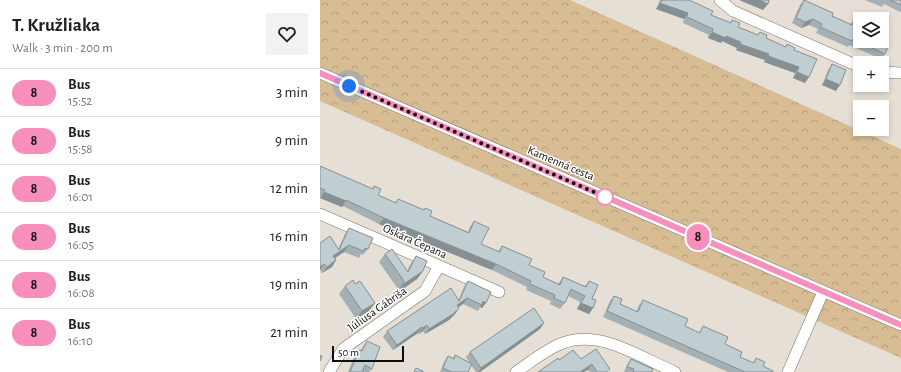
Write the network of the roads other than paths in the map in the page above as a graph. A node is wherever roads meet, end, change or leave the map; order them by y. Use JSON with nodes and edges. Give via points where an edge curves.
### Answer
{"nodes":[{"id":1,"x":720,"y":0,"type":"edge"},
{"id":2,"x":853,"y":64,"type":"edge"},
{"id":3,"x":889,"y":72,"type":"edge"},
{"id":4,"x":320,"y":73,"type":"edge"},
{"id":5,"x":901,"y":73,"type":"edge"},
{"id":6,"x":320,"y":214,"type":"edge"},
{"id":7,"x":439,"y":266,"type":"junction"},
{"id":8,"x":499,"y":292,"type":"dead end"},
{"id":9,"x":823,"y":292,"type":"junction"},
{"id":10,"x":901,"y":325,"type":"edge"},
{"id":11,"x":671,"y":371,"type":"edge"},
{"id":12,"x":329,"y":372,"type":"edge"},
{"id":13,"x":516,"y":372,"type":"edge"},
{"id":14,"x":788,"y":372,"type":"edge"}],
"edges":[{"from":1,"to":2,"type":"street","via":[[734,11]]},
{"from":3,"to":5,"type":"street"},
{"from":4,"to":9,"type":"street","name":"Kamenná cesta"},
{"from":6,"to":7,"type":"street","name":"Oskára Čepana"},
{"from":7,"to":8,"type":"street","name":"Oskára Čepana"},
{"from":7,"to":12,"type":"street","name":"Júliusa Gábriša","via":[[425,291],[343,349]]},
{"from":9,"to":10,"type":"street","name":"Kamenná cesta"},
{"from":9,"to":14,"type":"street"},
{"from":11,"to":13,"type":"street","via":[[606,342],[576,340],[552,348]]}]}
